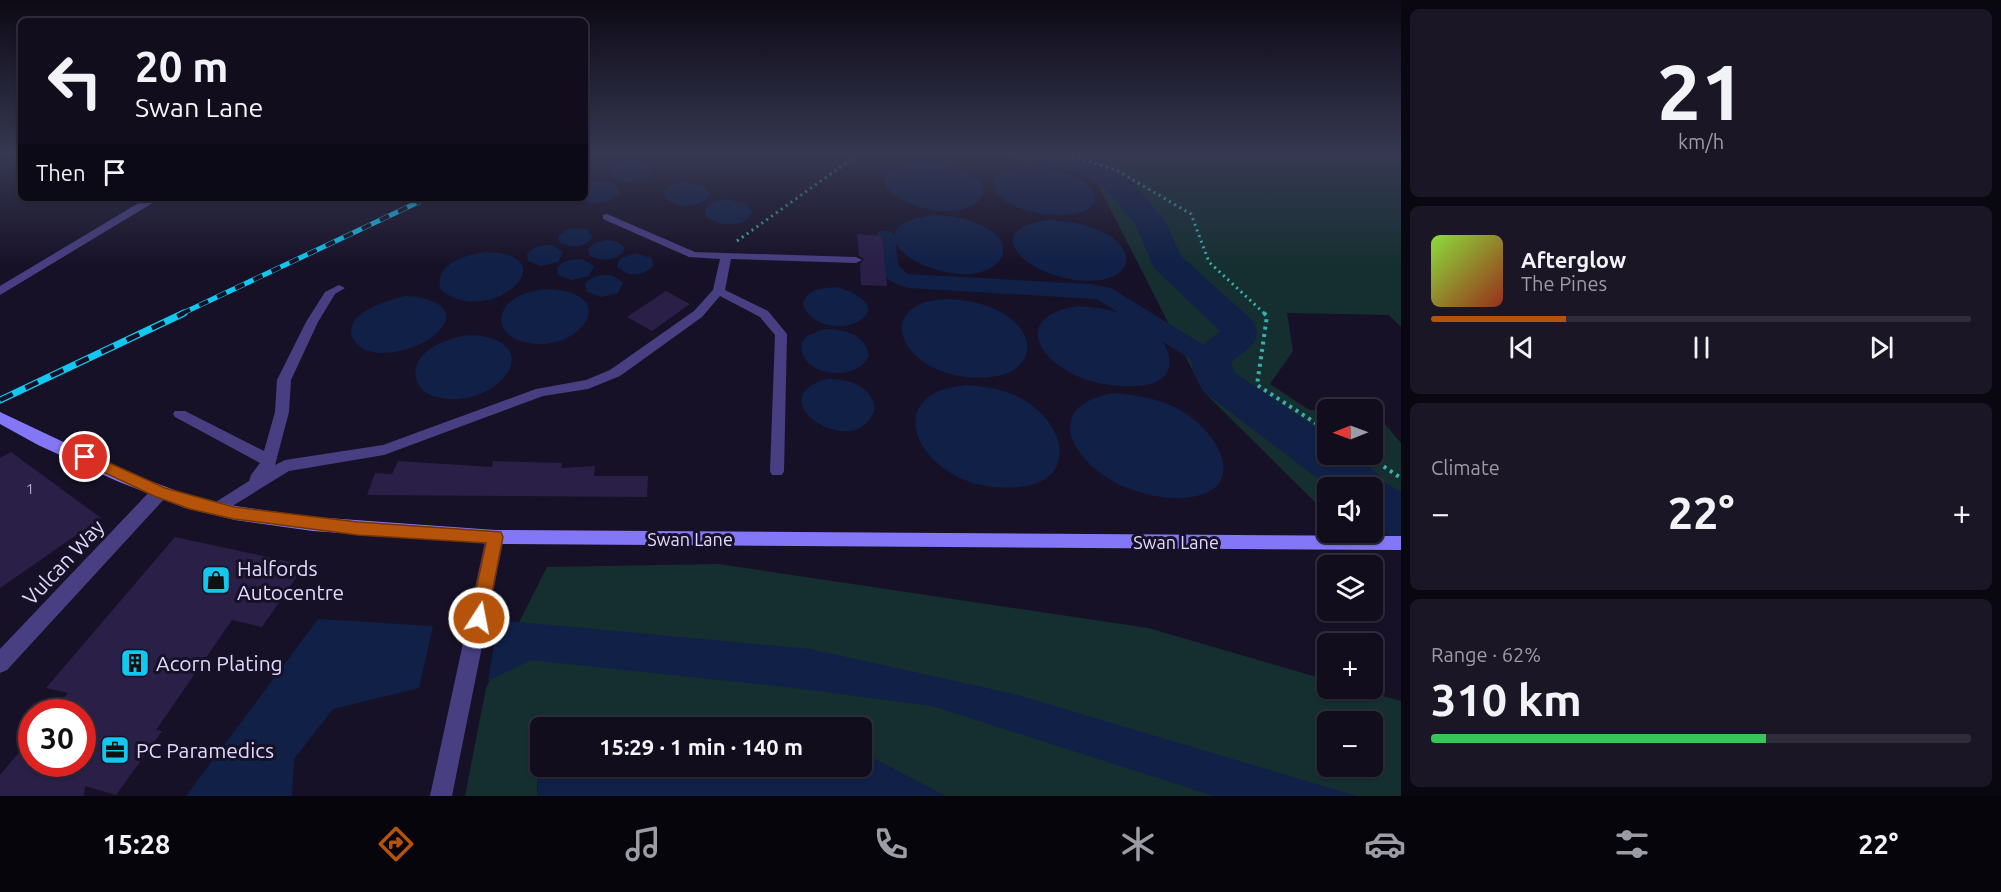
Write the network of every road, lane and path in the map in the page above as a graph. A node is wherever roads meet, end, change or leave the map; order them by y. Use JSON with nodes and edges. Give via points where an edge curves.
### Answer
{"nodes":[{"id":1,"x":807,"y":191,"type":"edge"},
{"id":2,"x":1152,"y":191,"type":"edge"},
{"id":3,"x":150,"y":201,"type":"edge"},
{"id":4,"x":606,"y":217,"type":"dead end"},
{"id":5,"x":726,"y":256,"type":"junction"},
{"id":6,"x":856,"y":260,"type":"dead end"},
{"id":7,"x":339,"y":288,"type":"dead end"},
{"id":8,"x":0,"y":291,"type":"edge"},
{"id":9,"x":719,"y":291,"type":"junction"},
{"id":10,"x":180,"y":414,"type":"dead end"},
{"id":11,"x":0,"y":417,"type":"edge"},
{"id":12,"x":1317,"y":423,"type":"edge"},
{"id":13,"x":270,"y":461,"type":"junction"},
{"id":14,"x":1382,"y":465,"type":"edge"},
{"id":15,"x":777,"y":471,"type":"dead end"},
{"id":16,"x":1401,"y":478,"type":"edge"},
{"id":17,"x":251,"y":485,"type":"junction"},
{"id":18,"x":160,"y":492,"type":"junction"},
{"id":19,"x":216,"y":508,"type":"junction"},
{"id":20,"x":495,"y":537,"type":"junction"},
{"id":21,"x":1401,"y":543,"type":"edge"},
{"id":22,"x":0,"y":663,"type":"edge"},
{"id":23,"x":441,"y":796,"type":"edge"}],
"edges":[{"from":1,"to":5,"type":"path","via":[[735,243]]},
{"from":2,"to":12,"type":"path","via":[[1191,214],[1209,262],[1267,316],[1257,385]]},
{"from":3,"to":8,"type":"street"},
{"from":4,"to":5,"type":"lane","via":[[693,255]]},
{"from":5,"to":6,"type":"lane"},
{"from":5,"to":9,"type":"lane"},
{"from":7,"to":13,"type":"lane","via":[[331,292],[312,322],[284,380],[282,412]]},
{"from":9,"to":15,"type":"lane","via":[[764,314],[781,334]]},
{"from":9,"to":17,"type":"lane","via":[[698,314],[615,373],[588,384],[542,392],[384,450],[285,466]]},
{"from":10,"to":13,"type":"lane"},
{"from":11,"to":18,"type":"street","name":"Swan Lane","via":[[44,441]]},
{"from":13,"to":17,"type":"lane"},
{"from":14,"to":16,"type":"path"},
{"from":17,"to":19,"type":"lane"},
{"from":18,"to":19,"type":"street","name":"Swan Lane"},
{"from":18,"to":22,"type":"street","name":"Vulcan Way"},
{"from":19,"to":20,"type":"street","name":"Swan Lane","via":[[313,524]]},
{"from":20,"to":21,"type":"street","name":"Swan Lane"},
{"from":20,"to":23,"type":"street"}]}
